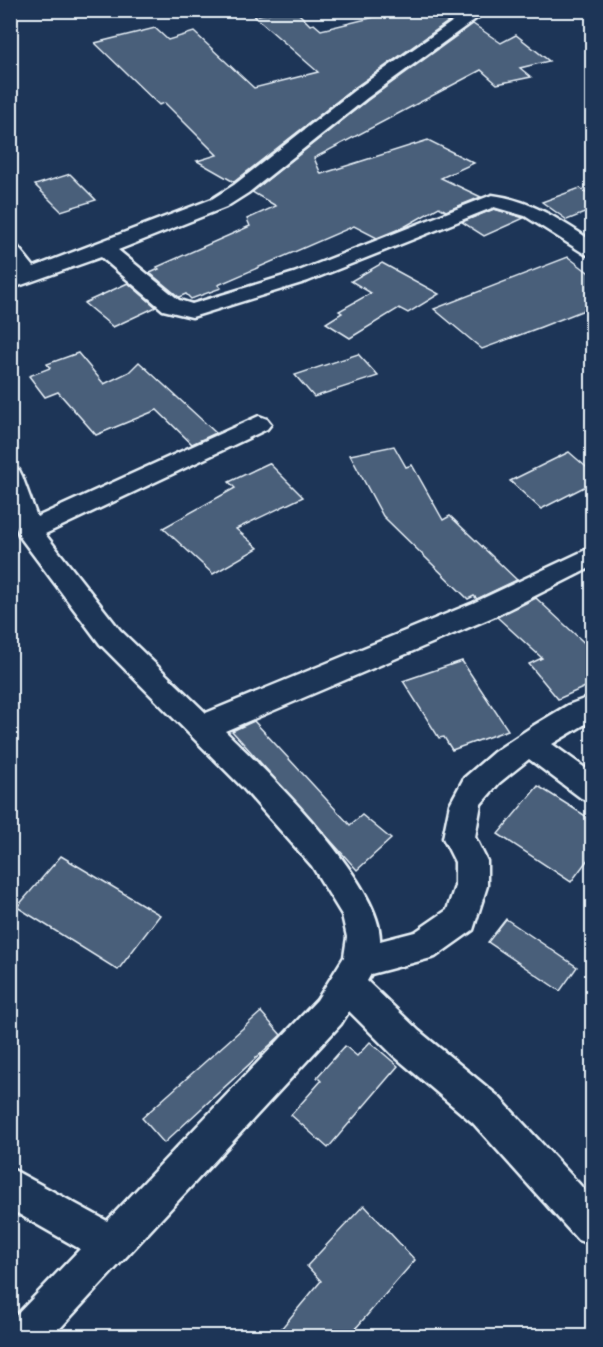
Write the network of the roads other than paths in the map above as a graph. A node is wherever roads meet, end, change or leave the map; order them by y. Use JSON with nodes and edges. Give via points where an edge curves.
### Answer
{"nodes":[{"id":1,"x":480,"y":10,"type":"edge"},
{"id":2,"x":104,"y":249,"type":"junction"},
{"id":3,"x":10,"y":250,"type":"edge"},
{"id":4,"x":592,"y":250,"type":"edge"},
{"id":5,"x":20,"y":279,"type":"edge"},
{"id":6,"x":259,"y":424,"type":"dead end"},
{"id":7,"x":10,"y":476,"type":"edge"},
{"id":8,"x":29,"y":531,"type":"junction"},
{"id":9,"x":592,"y":556,"type":"edge"},
{"id":10,"x":592,"y":707,"type":"edge"},
{"id":11,"x":202,"y":728,"type":"junction"},
{"id":12,"x":530,"y":744,"type":"junction"},
{"id":13,"x":592,"y":789,"type":"edge"},
{"id":14,"x":353,"y":973,"type":"junction"},
{"id":15,"x":10,"y":1187,"type":"edge"},
{"id":16,"x":592,"y":1226,"type":"edge"},
{"id":17,"x":110,"y":1244,"type":"junction"},
{"id":18,"x":26,"y":1336,"type":"edge"}],
"edges":[{"from":1,"to":2,"type":"street","via":[[361,94],[241,189],[219,202]]},
{"from":2,"to":4,"type":"street","via":[[171,305],[192,311],[301,277],[492,201],[524,207]]},
{"from":2,"to":5,"type":"street"},
{"from":3,"to":5,"type":"street"},
{"from":6,"to":8,"type":"street"},
{"from":7,"to":8,"type":"street"},
{"from":8,"to":11,"type":"street","via":[[110,637]]},
{"from":9,"to":11,"type":"street","via":[[483,610]]},
{"from":10,"to":12,"type":"street"},
{"from":11,"to":14,"type":"street","via":[[323,856],[357,911],[364,937]]},
{"from":12,"to":13,"type":"street"},
{"from":12,"to":14,"type":"street","via":[[474,787],[468,797],[459,838],[471,861],[471,886],[461,919],[423,946]]},
{"from":14,"to":16,"type":"street","via":[[406,1043],[486,1110]]},
{"from":14,"to":17,"type":"street","via":[[328,1012]]},
{"from":15,"to":17,"type":"street"},
{"from":17,"to":18,"type":"street"}]}
